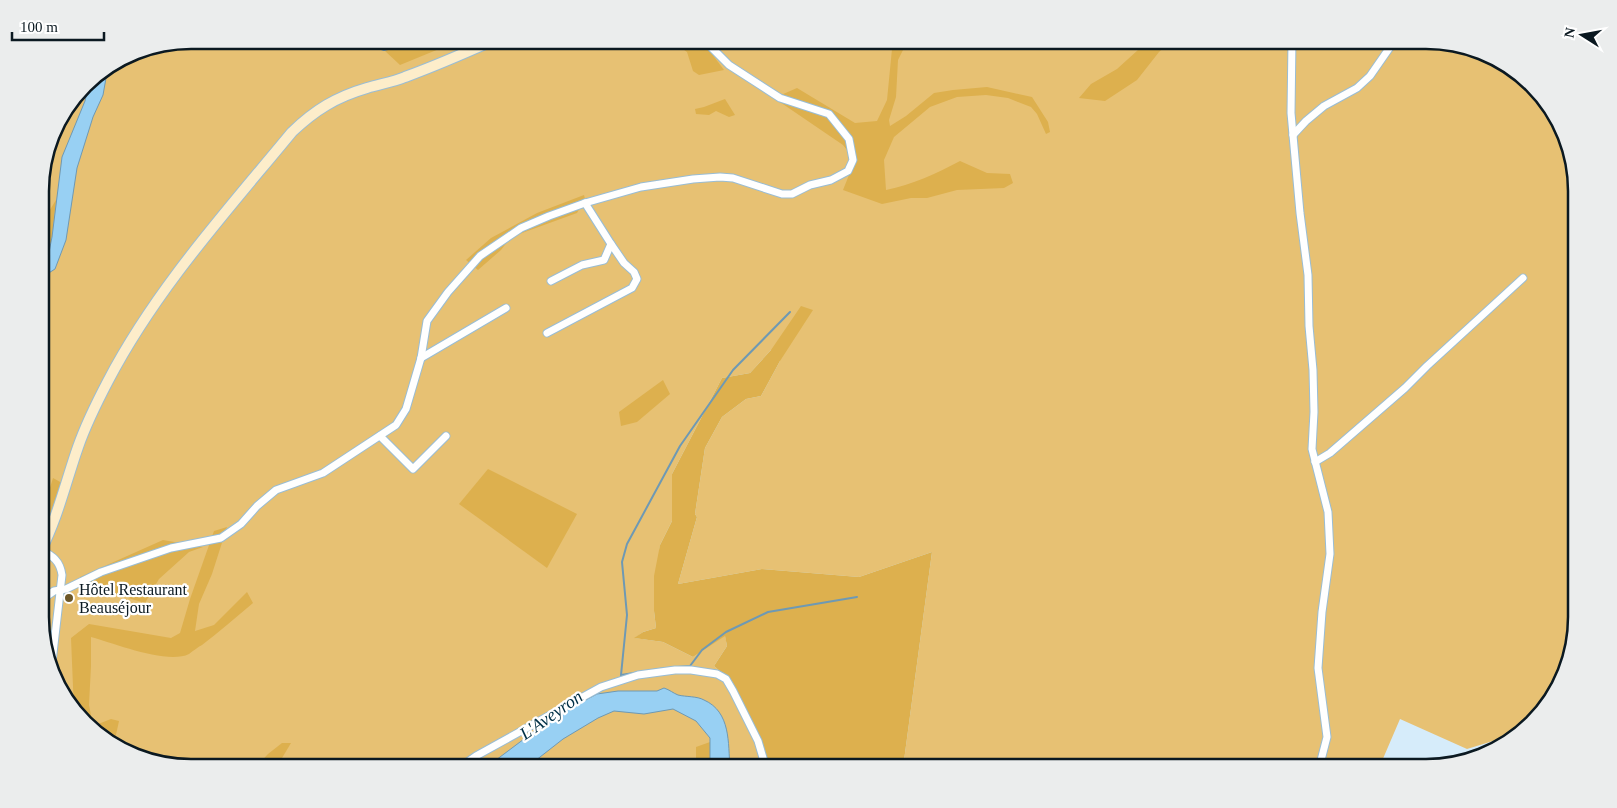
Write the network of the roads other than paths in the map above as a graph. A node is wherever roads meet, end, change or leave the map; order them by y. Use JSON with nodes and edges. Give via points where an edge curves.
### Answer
{"nodes":[{"id":1,"x":474,"y":49,"type":"edge"},
{"id":2,"x":713,"y":49,"type":"edge"},
{"id":3,"x":1292,"y":49,"type":"edge"},
{"id":4,"x":1389,"y":49,"type":"edge"},
{"id":5,"x":1293,"y":135,"type":"junction"},
{"id":6,"x":585,"y":203,"type":"junction"},
{"id":7,"x":611,"y":244,"type":"junction"},
{"id":8,"x":1523,"y":278,"type":"dead end"},
{"id":9,"x":551,"y":281,"type":"dead end"},
{"id":10,"x":506,"y":308,"type":"dead end"},
{"id":11,"x":547,"y":334,"type":"dead end"},
{"id":12,"x":421,"y":358,"type":"junction"},
{"id":13,"x":380,"y":436,"type":"junction"},
{"id":14,"x":446,"y":436,"type":"dead end"},
{"id":15,"x":1315,"y":462,"type":"junction"},
{"id":16,"x":49,"y":534,"type":"edge"},
{"id":17,"x":49,"y":554,"type":"edge"},
{"id":18,"x":60,"y":589,"type":"junction"},
{"id":19,"x":49,"y":594,"type":"edge"},
{"id":20,"x":53,"y":651,"type":"edge"},
{"id":21,"x":472,"y":759,"type":"edge"},
{"id":22,"x":763,"y":759,"type":"edge"},
{"id":23,"x":1322,"y":759,"type":"edge"}],
"edges":[{"from":1,"to":16,"type":"street","via":[[420,72],[345,95],[309,116],[292,132],[181,267],[123,354],[84,432]]},
{"from":2,"to":6,"type":"street","via":[[729,65],[780,98],[829,114],[849,139],[853,160],[848,171],[792,194],[720,177],[641,187]]},
{"from":3,"to":5,"type":"street"},
{"from":4,"to":5,"type":"street","via":[[1370,76],[1357,88],[1324,106]]},
{"from":5,"to":15,"type":"street","via":[[1308,275],[1314,412],[1312,449]]},
{"from":6,"to":7,"type":"street"},
{"from":6,"to":12,"type":"street","via":[[521,228],[480,256],[427,321]]},
{"from":7,"to":9,"type":"street","via":[[604,260],[582,265]]},
{"from":7,"to":11,"type":"street","via":[[634,272],[637,279],[632,288]]},
{"from":8,"to":15,"type":"street","via":[[1405,388],[1330,453]]},
{"from":10,"to":12,"type":"street"},
{"from":12,"to":13,"type":"street","via":[[406,409],[396,425]]},
{"from":13,"to":14,"type":"street","via":[[413,469]]},
{"from":13,"to":18,"type":"street","via":[[323,473],[276,490],[241,524],[221,538],[171,548]]},
{"from":15,"to":23,"type":"street","via":[[1328,512],[1330,554],[1318,668],[1326,738]]},
{"from":17,"to":18,"type":"street","via":[[61,568]]},
{"from":18,"to":19,"type":"street"},
{"from":18,"to":20,"type":"street"},
{"from":21,"to":22,"type":"street","via":[[601,687],[638,675],[690,670],[717,674],[726,679],[758,741]]}]}
